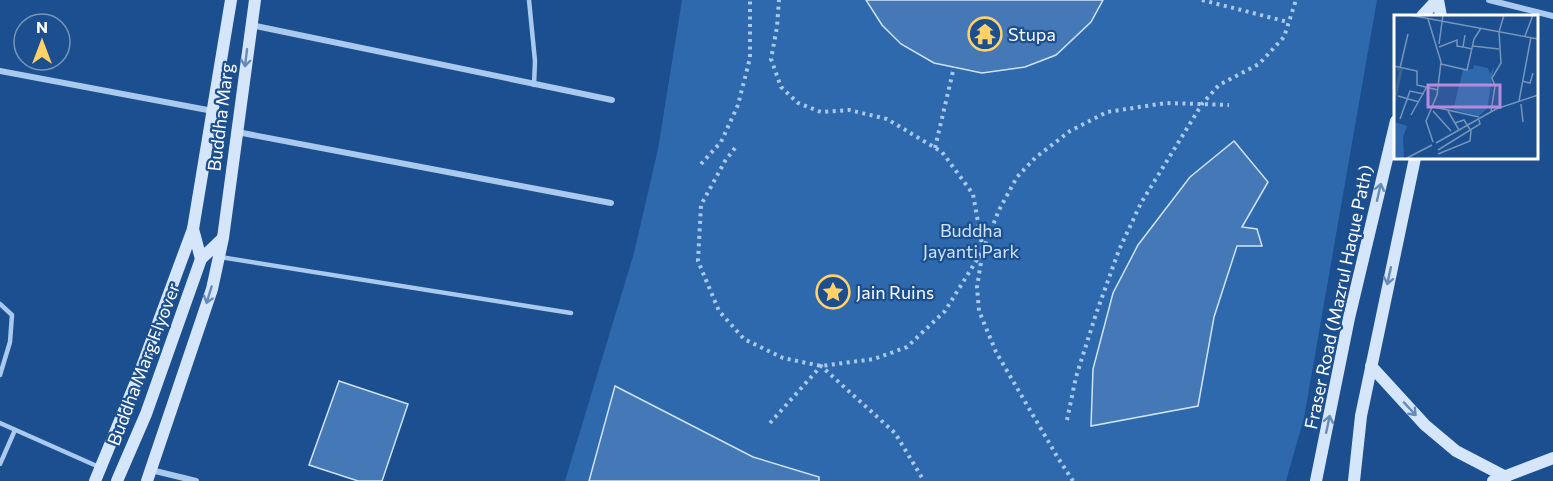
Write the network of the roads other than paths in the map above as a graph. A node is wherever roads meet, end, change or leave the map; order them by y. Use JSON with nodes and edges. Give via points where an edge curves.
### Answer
{"nodes":[{"id":1,"x":231,"y":0,"type":"edge"},
{"id":2,"x":255,"y":0,"type":"edge"},
{"id":3,"x":530,"y":0,"type":"edge"},
{"id":4,"x":1438,"y":0,"type":"edge"},
{"id":5,"x":1490,"y":0,"type":"edge"},
{"id":6,"x":1423,"y":15,"type":"edge"},
{"id":7,"x":1441,"y":15,"type":"edge"},
{"id":8,"x":1553,"y":16,"type":"edge"},
{"id":9,"x":250,"y":25,"type":"junction"},
{"id":10,"x":0,"y":71,"type":"edge"},
{"id":11,"x":534,"y":85,"type":"junction"},
{"id":12,"x":612,"y":100,"type":"dead end"},
{"id":13,"x":214,"y":112,"type":"junction"},
{"id":14,"x":1394,"y":125,"type":"edge"},
{"id":15,"x":237,"y":132,"type":"junction"},
{"id":16,"x":1415,"y":159,"type":"edge"},
{"id":17,"x":611,"y":203,"type":"dead end"},
{"id":18,"x":193,"y":229,"type":"junction"},
{"id":19,"x":223,"y":238,"type":"junction"},
{"id":20,"x":218,"y":257,"type":"junction"},
{"id":21,"x":201,"y":259,"type":"junction"},
{"id":22,"x":0,"y":304,"type":"edge"},
{"id":23,"x":571,"y":313,"type":"dead end"},
{"id":24,"x":1371,"y":366,"type":"junction"},
{"id":25,"x":0,"y":375,"type":"edge"},
{"id":26,"x":0,"y":423,"type":"edge"},
{"id":27,"x":15,"y":430,"type":"junction"},
{"id":28,"x":1553,"y":458,"type":"edge"},
{"id":29,"x":0,"y":464,"type":"edge"},
{"id":30,"x":101,"y":468,"type":"junction"},
{"id":31,"x":149,"y":476,"type":"edge"},
{"id":32,"x":1506,"y":477,"type":"junction"},
{"id":33,"x":95,"y":481,"type":"edge"},
{"id":34,"x":117,"y":481,"type":"edge"},
{"id":35,"x":196,"y":481,"type":"edge"},
{"id":36,"x":1316,"y":481,"type":"edge"},
{"id":37,"x":1354,"y":481,"type":"edge"},
{"id":38,"x":1493,"y":481,"type":"edge"}],
"edges":[{"from":1,"to":13,"type":"main road","name":"Buddha Marg"},
{"from":2,"to":9,"type":"main road","name":"Buddha Marg"},
{"from":3,"to":11,"type":"lane"},
{"from":4,"to":6,"type":"main road"},
{"from":4,"to":7,"type":"main road"},
{"from":5,"to":8,"type":"street"},
{"from":9,"to":11,"type":"street"},
{"from":9,"to":15,"type":"main road","name":"Buddha Marg","one_way":true},
{"from":10,"to":13,"type":"street"},
{"from":11,"to":12,"type":"street"},
{"from":13,"to":18,"type":"main road","name":"Buddha Marg"},
{"from":36,"to":14,"type":"main road","name":"Fraser Road (Mazrul Haque Path)","one_way":true},
{"from":15,"to":17,"type":"street"},
{"from":15,"to":19,"type":"main road","name":"Buddha Marg"},
{"from":16,"to":24,"type":"main road","one_way":true},
{"from":18,"to":21,"type":"main road"},
{"from":18,"to":30,"type":"main road","name":"Buddha Marg"},
{"from":19,"to":20,"type":"main road","name":"Buddha Marg"},
{"from":19,"to":21,"type":"main road","name":"Buddha Marg Flyover"},
{"from":20,"to":23,"type":"lane"},
{"from":20,"to":31,"type":"main road","name":"Buddha Marg","one_way":true,"via":[[212,289]]},
{"from":21,"to":34,"type":"main road","name":"Buddha Marg Flyover","via":[[146,414]]},
{"from":22,"to":25,"type":"lane","via":[[12,315],[10,342]]},
{"from":24,"to":32,"type":"main road","one_way":true,"via":[[1425,425],[1456,451]]},
{"from":24,"to":37,"type":"main road"},
{"from":26,"to":27,"type":"lane"},
{"from":27,"to":29,"type":"lane"},
{"from":27,"to":30,"type":"lane"},
{"from":28,"to":32,"type":"main road"},
{"from":30,"to":33,"type":"main road","name":"Buddha Marg"},
{"from":31,"to":35,"type":"street"},
{"from":32,"to":38,"type":"main road"}]}
